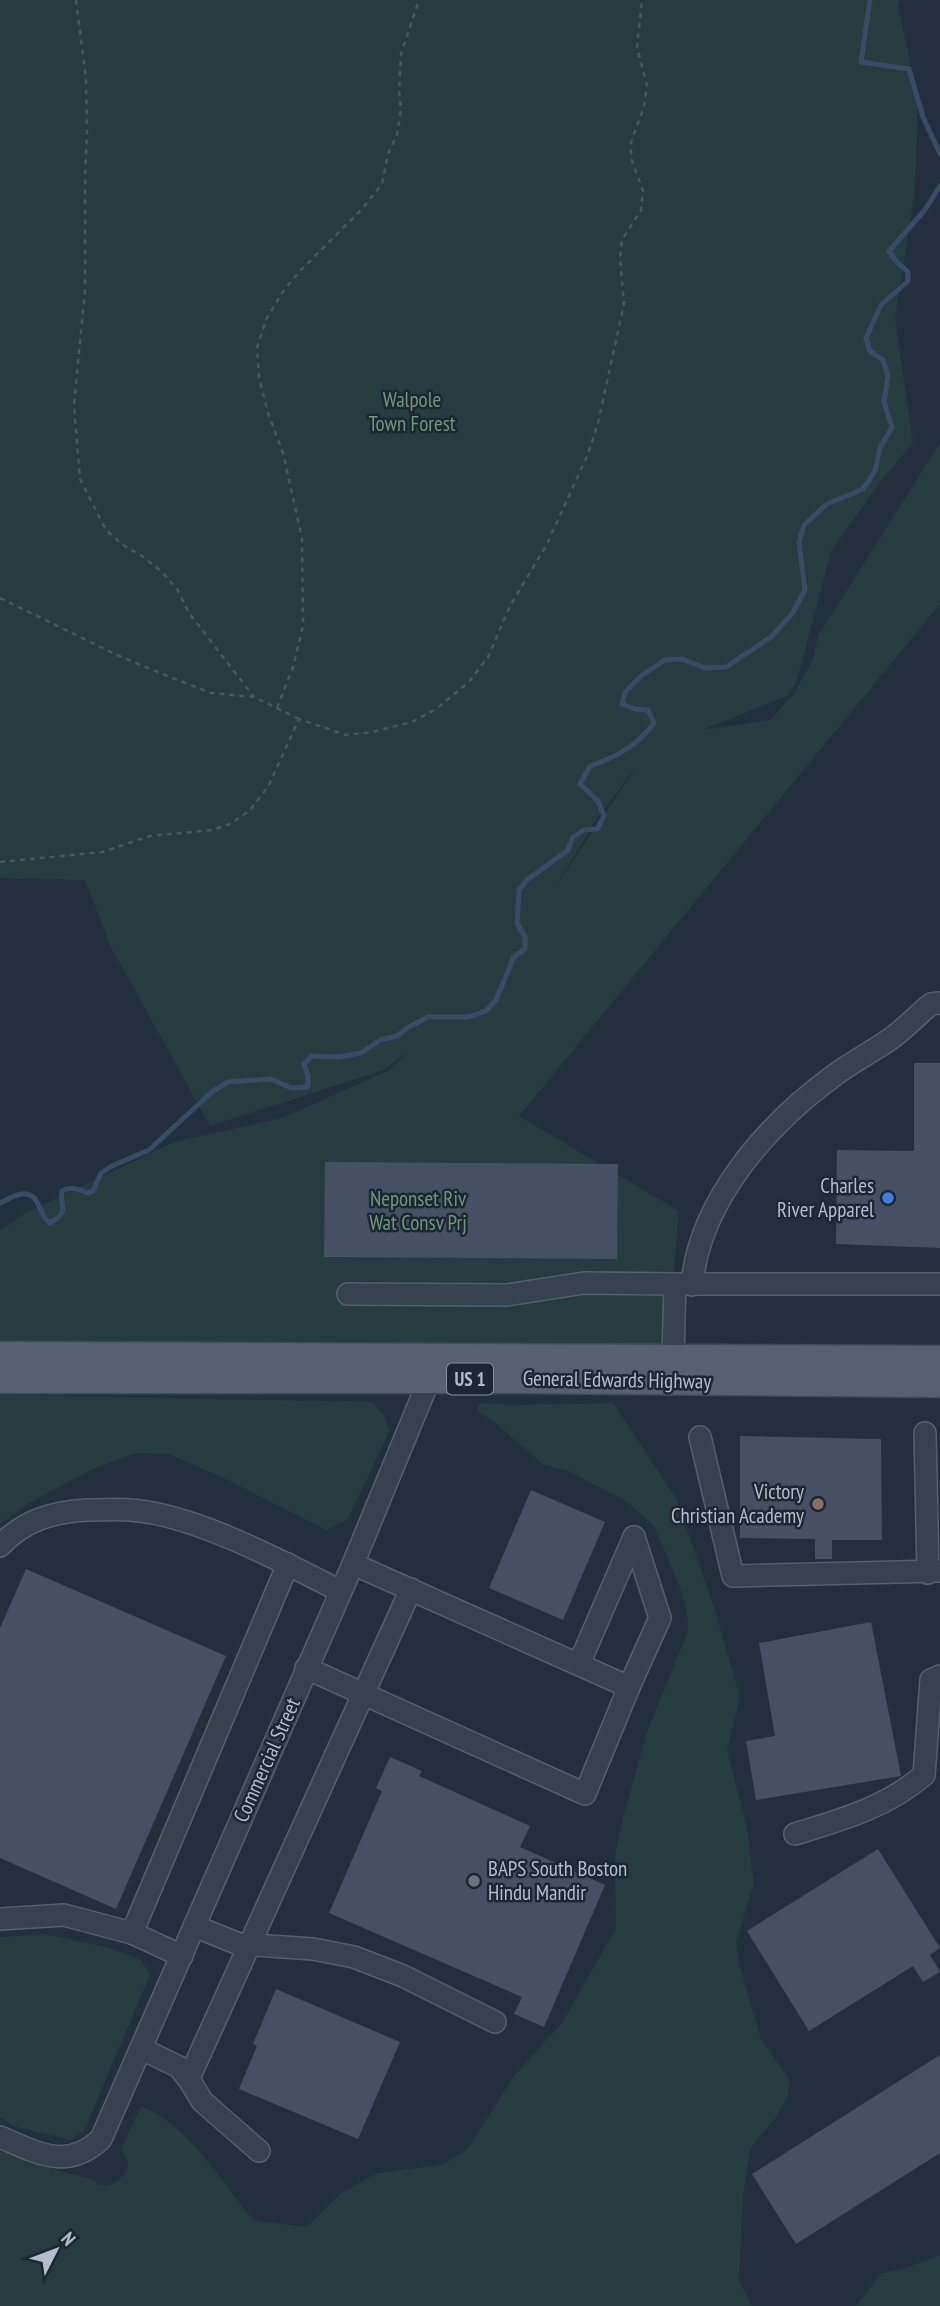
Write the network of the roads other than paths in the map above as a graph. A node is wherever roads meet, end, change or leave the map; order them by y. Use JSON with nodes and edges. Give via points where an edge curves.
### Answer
{"nodes":[{"id":1,"x":937,"y":998,"type":"edge"},
{"id":2,"x":940,"y":1284,"type":"edge"},
{"id":3,"x":684,"y":1285,"type":"junction"},
{"id":4,"x":348,"y":1294,"type":"dead end"},
{"id":5,"x":0,"y":1356,"type":"edge"},
{"id":6,"x":673,"y":1358,"type":"junction"},
{"id":7,"x":940,"y":1360,"type":"edge"},
{"id":8,"x":0,"y":1379,"type":"edge"},
{"id":9,"x":429,"y":1380,"type":"junction"},
{"id":10,"x":940,"y":1383,"type":"edge"},
{"id":11,"x":925,"y":1433,"type":"dead end"},
{"id":12,"x":701,"y":1437,"type":"dead end"},
{"id":13,"x":0,"y":1546,"type":"edge"},
{"id":14,"x":288,"y":1564,"type":"junction"},
{"id":15,"x":353,"y":1564,"type":"junction"},
{"id":16,"x":934,"y":1572,"type":"edge"},
{"id":17,"x":411,"y":1589,"type":"junction"},
{"id":18,"x":340,"y":1591,"type":"junction"},
{"id":19,"x":579,"y":1664,"type":"junction"},
{"id":20,"x":306,"y":1668,"type":"junction"},
{"id":21,"x":940,"y":1676,"type":"edge"},
{"id":22,"x":629,"y":1687,"type":"junction"},
{"id":23,"x":364,"y":1694,"type":"junction"},
{"id":24,"x":795,"y":1834,"type":"dead end"},
{"id":25,"x":0,"y":1919,"type":"edge"},
{"id":26,"x":194,"y":1926,"type":"junction"},
{"id":27,"x":132,"y":1933,"type":"junction"},
{"id":28,"x":250,"y":1946,"type":"junction"},
{"id":29,"x":181,"y":1956,"type":"junction"},
{"id":30,"x":495,"y":2022,"type":"dead end"},
{"id":31,"x":142,"y":2049,"type":"junction"},
{"id":32,"x":189,"y":2078,"type":"junction"},
{"id":33,"x":0,"y":2137,"type":"edge"},
{"id":34,"x":259,"y":2151,"type":"dead end"}],
"edges":[{"from":1,"to":3,"type":"street","via":[[888,1041],[820,1087],[743,1161],[707,1225]]},
{"from":2,"to":3,"type":"street"},
{"from":3,"to":4,"type":"street","via":[[584,1283],[507,1294]]},
{"from":3,"to":6,"type":"street"},
{"from":5,"to":6,"type":"main road","name":"General Edwards Highway","number":"US 1"},
{"from":6,"to":7,"type":"main road","name":"General Edwards Highway","number":"US 1"},
{"from":8,"to":9,"type":"main road","name":"General Edwards Highway","number":"US 1"},
{"from":9,"to":10,"type":"main road","name":"General Edwards Highway","number":"US 1"},
{"from":9,"to":15,"type":"street","name":"Commercial Street"},
{"from":11,"to":16,"type":"street"},
{"from":12,"to":16,"type":"street","via":[[733,1576]]},
{"from":13,"to":14,"type":"street","via":[[12,1533],[63,1512],[131,1510],[170,1517]]},
{"from":14,"to":18,"type":"street"},
{"from":14,"to":27,"type":"street"},
{"from":15,"to":17,"type":"street"},
{"from":15,"to":18,"type":"street","name":"Commercial Street"},
{"from":17,"to":19,"type":"street"},
{"from":17,"to":23,"type":"street"},
{"from":18,"to":20,"type":"street","name":"Commercial Street"},
{"from":19,"to":22,"type":"street"},
{"from":19,"to":22,"type":"street","via":[[634,1537],[660,1618]]},
{"from":20,"to":23,"type":"street"},
{"from":20,"to":26,"type":"street","name":"Commercial Street"},
{"from":21,"to":24,"type":"street","via":[[932,1680],[924,1775],[882,1804]]},
{"from":22,"to":23,"type":"street","via":[[585,1794]]},
{"from":23,"to":28,"type":"street"},
{"from":25,"to":27,"type":"street","via":[[64,1915]]},
{"from":26,"to":28,"type":"street"},
{"from":26,"to":29,"type":"street","name":"Commercial Street"},
{"from":27,"to":29,"type":"street"},
{"from":28,"to":30,"type":"street","via":[[354,1957],[404,1976]]},
{"from":28,"to":32,"type":"street"},
{"from":29,"to":31,"type":"street","name":"Commercial Street"},
{"from":31,"to":32,"type":"street","via":[[174,2063]]},
{"from":31,"to":33,"type":"street","name":"Commercial Street","via":[[102,2139],[88,2152],[52,2156]]},
{"from":32,"to":34,"type":"street","via":[[202,2101]]}]}
